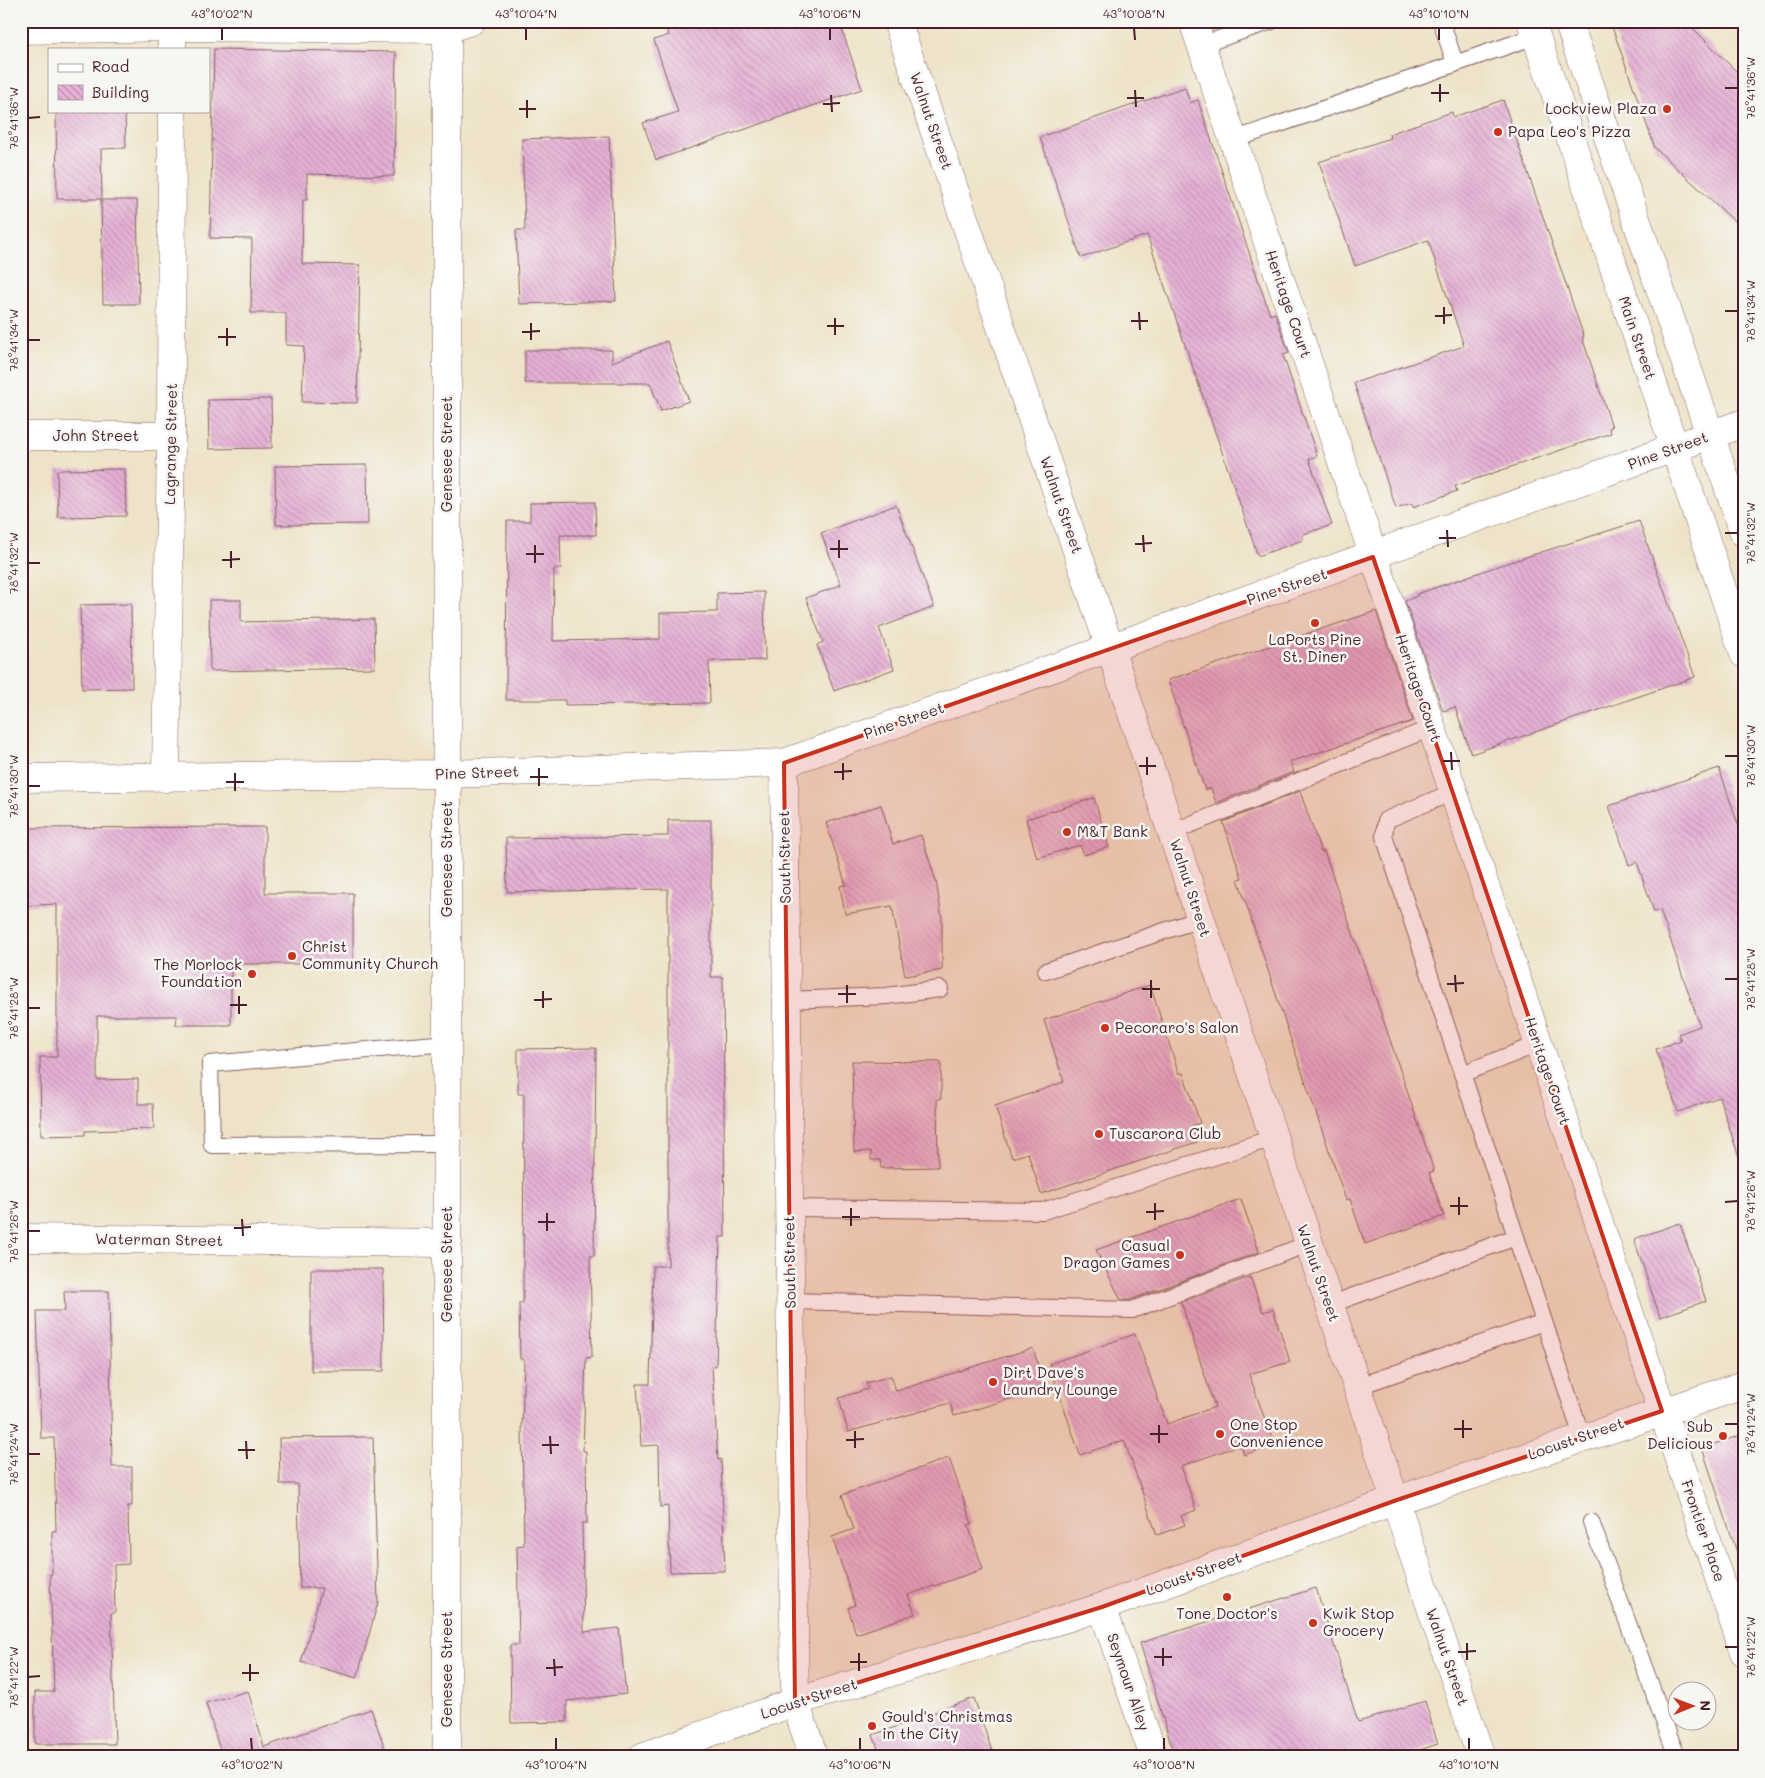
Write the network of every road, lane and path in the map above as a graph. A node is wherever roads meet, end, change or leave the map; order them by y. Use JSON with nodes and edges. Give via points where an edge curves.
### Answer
{"nodes":[{"id":1,"x":897,"y":21,"type":"edge"},
{"id":2,"x":1272,"y":21,"type":"edge"},
{"id":3,"x":1441,"y":21,"type":"edge"},
{"id":4,"x":1568,"y":21,"type":"edge"},
{"id":5,"x":455,"y":24,"type":"edge"},
{"id":6,"x":1533,"y":28,"type":"edge"},
{"id":7,"x":21,"y":30,"type":"edge"},
{"id":8,"x":172,"y":32,"type":"edge"},
{"id":9,"x":1197,"y":33,"type":"edge"},
{"id":10,"x":1456,"y":63,"type":"junction"},
{"id":11,"x":172,"y":112,"type":"edge"},
{"id":12,"x":1233,"y":140,"type":"junction"},
{"id":13,"x":1744,"y":423,"type":"edge"},
{"id":14,"x":1712,"y":435,"type":"junction"},
{"id":15,"x":21,"y":436,"type":"edge"},
{"id":16,"x":171,"y":436,"type":"junction"},
{"id":17,"x":1675,"y":448,"type":"junction"},
{"id":18,"x":1744,"y":533,"type":"edge"},
{"id":19,"x":1373,"y":556,"type":"junction"},
{"id":20,"x":1110,"y":648,"type":"junction"},
{"id":21,"x":1744,"y":654,"type":"edge"},
{"id":22,"x":1432,"y":728,"type":"junction"},
{"id":23,"x":784,"y":763,"type":"junction"},
{"id":24,"x":447,"y":774,"type":"junction"},
{"id":25,"x":21,"y":778,"type":"edge"},
{"id":26,"x":166,"y":778,"type":"junction"},
{"id":27,"x":1453,"y":792,"type":"junction"},
{"id":28,"x":1172,"y":832,"type":"junction"},
{"id":29,"x":1200,"y":919,"type":"junction"},
{"id":30,"x":1046,"y":971,"type":"dead end"},
{"id":31,"x":940,"y":989,"type":"dead end"},
{"id":32,"x":787,"y":1000,"type":"junction"},
{"id":33,"x":447,"y":1043,"type":"junction"},
{"id":34,"x":1538,"y":1044,"type":"junction"},
{"id":35,"x":1462,"y":1074,"type":"junction"},
{"id":36,"x":1273,"y":1138,"type":"junction"},
{"id":37,"x":447,"y":1144,"type":"junction"},
{"id":38,"x":789,"y":1208,"type":"junction"},
{"id":39,"x":1516,"y":1237,"type":"junction"},
{"id":40,"x":21,"y":1238,"type":"edge"},
{"id":41,"x":448,"y":1242,"type":"junction"},
{"id":42,"x":1308,"y":1244,"type":"junction"},
{"id":43,"x":790,"y":1301,"type":"junction"},
{"id":44,"x":1329,"y":1305,"type":"junction"},
{"id":45,"x":1544,"y":1322,"type":"junction"},
{"id":46,"x":1744,"y":1384,"type":"edge"},
{"id":47,"x":1356,"y":1387,"type":"junction"},
{"id":48,"x":1662,"y":1410,"type":"junction"},
{"id":49,"x":1582,"y":1437,"type":"junction"},
{"id":50,"x":1394,"y":1501,"type":"junction"},
{"id":51,"x":1591,"y":1522,"type":"dead end"},
{"id":52,"x":1102,"y":1607,"type":"junction"},
{"id":53,"x":1744,"y":1652,"type":"edge"},
{"id":54,"x":795,"y":1702,"type":"junction"},
{"id":55,"x":447,"y":1757,"type":"edge"},
{"id":56,"x":642,"y":1757,"type":"edge"},
{"id":57,"x":814,"y":1757,"type":"edge"},
{"id":58,"x":1154,"y":1757,"type":"edge"},
{"id":59,"x":1481,"y":1757,"type":"edge"},
{"id":60,"x":1677,"y":1757,"type":"edge"}],
"edges":[{"from":1,"to":20,"type":"main road","name":"Walnut Street"},
{"from":2,"to":9,"type":"lane"},
{"from":3,"to":10,"type":"lane"},
{"from":4,"to":14,"type":"main road"},
{"from":5,"to":8,"type":"main road"},
{"from":5,"to":24,"type":"main road","name":"Genesee Street"},
{"from":6,"to":10,"type":"lane"},
{"from":6,"to":17,"type":"main road","name":"Main Street"},
{"from":7,"to":8,"type":"main road"},
{"from":9,"to":12,"type":"main road","name":"Heritage Court"},
{"from":10,"to":12,"type":"lane"},
{"from":11,"to":16,"type":"main road","name":"Lagrange Street"},
{"from":12,"to":19,"type":"main road","name":"Heritage Court"},
{"from":13,"to":14,"type":"main road","name":"Pine Street"},
{"from":14,"to":17,"type":"main road","name":"Pine Street"},
{"from":14,"to":18,"type":"main road"},
{"from":15,"to":16,"type":"main road","name":"John Street"},
{"from":16,"to":26,"type":"main road","name":"Lagrange Street"},
{"from":17,"to":19,"type":"main road","name":"Pine Street"},
{"from":17,"to":21,"type":"main road","name":"Main Street"},
{"from":19,"to":20,"type":"main road","name":"Pine Street"},
{"from":19,"to":22,"type":"main road","name":"Heritage Court"},
{"from":20,"to":23,"type":"main road","name":"Pine Street"},
{"from":20,"to":28,"type":"main road","name":"Walnut Street"},
{"from":22,"to":27,"type":"main road","name":"Heritage Court"},
{"from":22,"to":28,"type":"lane"},
{"from":23,"to":24,"type":"main road","name":"Pine Street"},
{"from":23,"to":32,"type":"main road","name":"South Street"},
{"from":24,"to":26,"type":"main road","name":"Pine Street"},
{"from":24,"to":33,"type":"main road","name":"Genesee Street"},
{"from":25,"to":26,"type":"main road","name":"Pine Street"},
{"from":27,"to":34,"type":"main road","name":"Heritage Court"},
{"from":27,"to":35,"type":"lane","via":[[1386,820],[1384,836]]},
{"from":28,"to":29,"type":"main road","name":"Walnut Street"},
{"from":29,"to":30,"type":"lane"},
{"from":29,"to":36,"type":"main road","name":"Walnut Street"},
{"from":31,"to":32,"type":"lane","via":[[886,996]]},
{"from":32,"to":38,"type":"main road","name":"South Street"},
{"from":33,"to":37,"type":"main road","name":"Genesee Street"},
{"from":33,"to":37,"type":"lane","via":[[210,1064],[212,1145]]},
{"from":34,"to":35,"type":"lane"},
{"from":34,"to":48,"type":"main road","name":"Heritage Court"},
{"from":35,"to":39,"type":"lane"},
{"from":36,"to":38,"type":"lane","via":[[1043,1211]]},
{"from":36,"to":42,"type":"main road","name":"Walnut Street"},
{"from":37,"to":41,"type":"main road","name":"Genesee Street"},
{"from":38,"to":43,"type":"main road","name":"South Street"},
{"from":39,"to":44,"type":"lane"},
{"from":39,"to":45,"type":"lane"},
{"from":40,"to":41,"type":"main road","name":"Waterman Street"},
{"from":41,"to":55,"type":"main road","name":"Genesee Street"},
{"from":42,"to":43,"type":"lane","via":[[1132,1310]]},
{"from":42,"to":44,"type":"main road","name":"Walnut Street"},
{"from":43,"to":54,"type":"main road","name":"South Street"},
{"from":44,"to":47,"type":"main road","name":"Walnut Street"},
{"from":45,"to":47,"type":"lane"},
{"from":45,"to":49,"type":"lane"},
{"from":46,"to":48,"type":"main road","name":"Locust Street"},
{"from":47,"to":50,"type":"main road","name":"Walnut Street"},
{"from":48,"to":49,"type":"main road","name":"Locust Street"},
{"from":48,"to":53,"type":"main road","name":"Frontier Place"},
{"from":49,"to":50,"type":"main road","name":"Locust Street"},
{"from":50,"to":52,"type":"main road","name":"Locust Street"},
{"from":50,"to":59,"type":"main road","name":"Walnut Street"},
{"from":51,"to":60,"type":"lane"},
{"from":52,"to":54,"type":"main road","name":"Locust Street"},
{"from":52,"to":58,"type":"main road","name":"Seymour Alley"},
{"from":54,"to":56,"type":"main road","name":"Locust Street"},
{"from":54,"to":57,"type":"main road","name":"South Street"}]}
